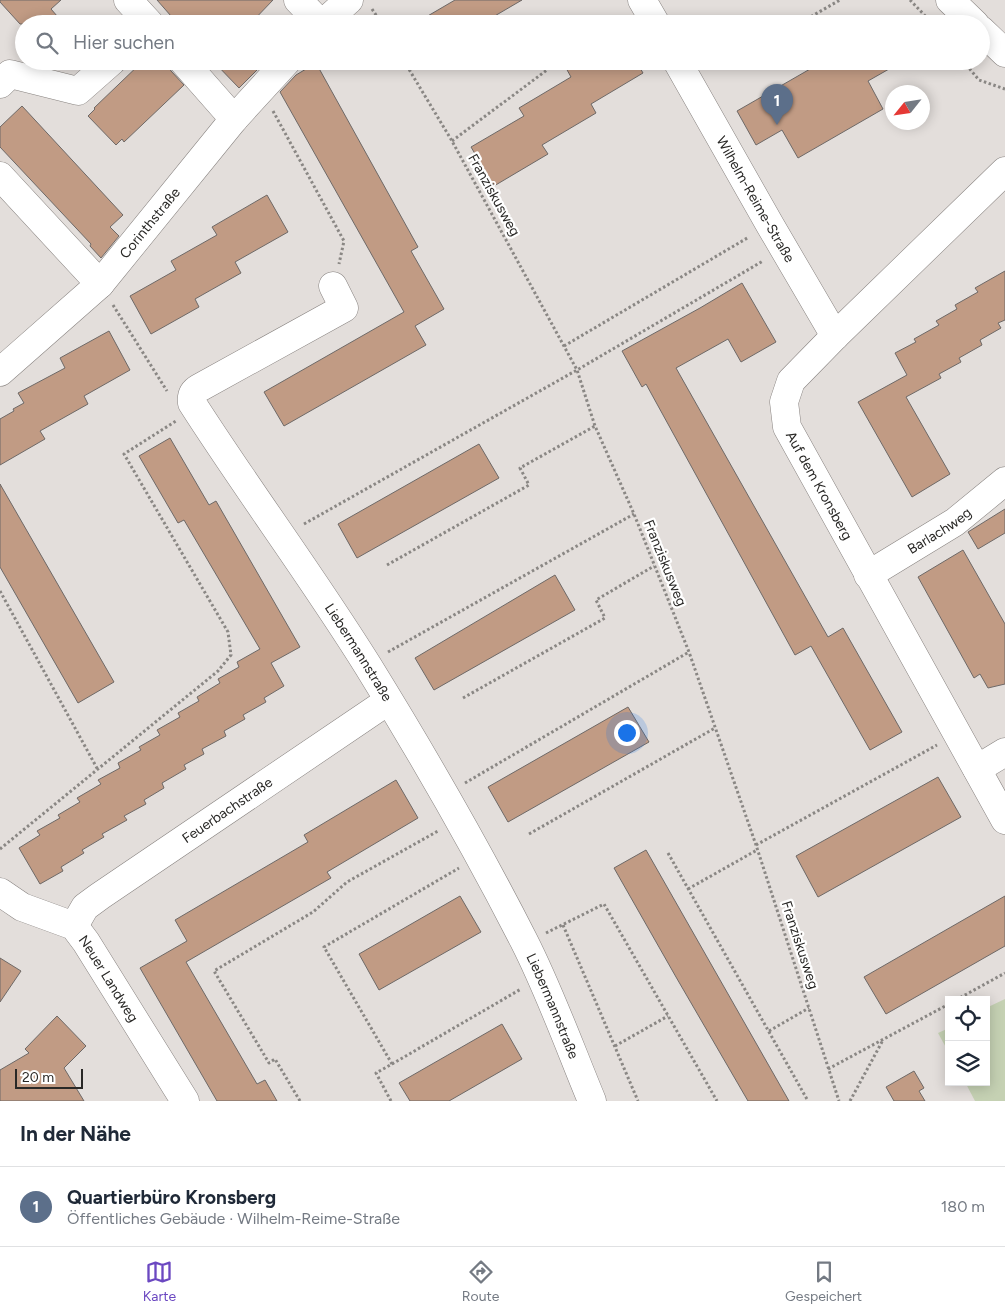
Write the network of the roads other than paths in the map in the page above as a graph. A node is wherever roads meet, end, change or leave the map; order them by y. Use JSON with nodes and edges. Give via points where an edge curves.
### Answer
{"nodes":[{"id":1,"x":128,"y":0,"type":"edge"},
{"id":2,"x":298,"y":0,"type":"edge"},
{"id":3,"x":642,"y":0,"type":"edge"},
{"id":4,"x":950,"y":0,"type":"edge"},
{"id":5,"x":359,"y":3,"type":"edge"},
{"id":6,"x":142,"y":15,"type":"edge"},
{"id":7,"x":312,"y":15,"type":"edge"},
{"id":8,"x":337,"y":15,"type":"edge"},
{"id":9,"x":651,"y":15,"type":"edge"},
{"id":10,"x":966,"y":15,"type":"edge"},
{"id":11,"x":990,"y":38,"type":"edge"},
{"id":12,"x":1005,"y":52,"type":"edge"},
{"id":13,"x":102,"y":70,"type":"edge"},
{"id":14,"x":191,"y":70,"type":"edge"},
{"id":15,"x":278,"y":70,"type":"edge"},
{"id":16,"x":682,"y":70,"type":"edge"},
{"id":17,"x":0,"y":84,"type":"edge"},
{"id":18,"x":234,"y":119,"type":"junction"},
{"id":19,"x":1005,"y":171,"type":"edge"},
{"id":20,"x":0,"y":176,"type":"edge"},
{"id":21,"x":100,"y":284,"type":"junction"},
{"id":22,"x":333,"y":286,"type":"road end"},
{"id":23,"x":835,"y":336,"type":"junction"},
{"id":24,"x":0,"y":372,"type":"edge"},
{"id":25,"x":1005,"y":481,"type":"edge"},
{"id":26,"x":868,"y":575,"type":"junction"},
{"id":27,"x":388,"y":701,"type":"junction"},
{"id":28,"x":1005,"y":752,"type":"edge"},
{"id":29,"x":977,"y":769,"type":"junction"},
{"id":30,"x":1005,"y":820,"type":"edge"},
{"id":31,"x":0,"y":892,"type":"edge"},
{"id":32,"x":74,"y":926,"type":"junction"},
{"id":33,"x":185,"y":1101,"type":"edge"},
{"id":34,"x":592,"y":1101,"type":"edge"}],
"edges":[{"from":1,"to":6,"type":"street"},
{"from":2,"to":7,"type":"street"},
{"from":3,"to":9,"type":"street"},
{"from":4,"to":10,"type":"street"},
{"from":5,"to":8,"type":"street"},
{"from":11,"to":12,"type":"street"},
{"from":13,"to":17,"type":"street","via":[[78,92],[10,74]]},
{"from":14,"to":18,"type":"street"},
{"from":15,"to":18,"type":"street","name":"Corinthstraße"},
{"from":16,"to":23,"type":"street","name":"Wilhelm-Reime-Straße"},
{"from":18,"to":21,"type":"street","name":"Corinthstraße"},
{"from":19,"to":23,"type":"street","name":"Auf dem Kronsberg"},
{"from":20,"to":21,"type":"street"},
{"from":21,"to":24,"type":"street","name":"Corinthstraße"},
{"from":22,"to":27,"type":"street","name":"Liebermannstraße","via":[[344,308],[194,391],[193,403]]},
{"from":23,"to":26,"type":"street","name":"Auf dem Kronsberg","via":[[791,381],[784,402],[787,427]]},
{"from":25,"to":26,"type":"street","name":"Barlachweg","via":[[955,522]]},
{"from":26,"to":29,"type":"street","name":"Auf dem Kronsberg"},
{"from":27,"to":32,"type":"street","name":"Feuerbachstraße","via":[[100,896],[85,907]]},
{"from":27,"to":34,"type":"street","name":"Liebermannstraße","via":[[459,819],[525,943]]},
{"from":28,"to":29,"type":"street"},
{"from":29,"to":30,"type":"street","name":"Auf dem Kronsberg"},
{"from":31,"to":32,"type":"street","name":"Neuer Landweg","via":[[22,906]]},
{"from":32,"to":33,"type":"street","name":"Neuer Landweg"}]}
